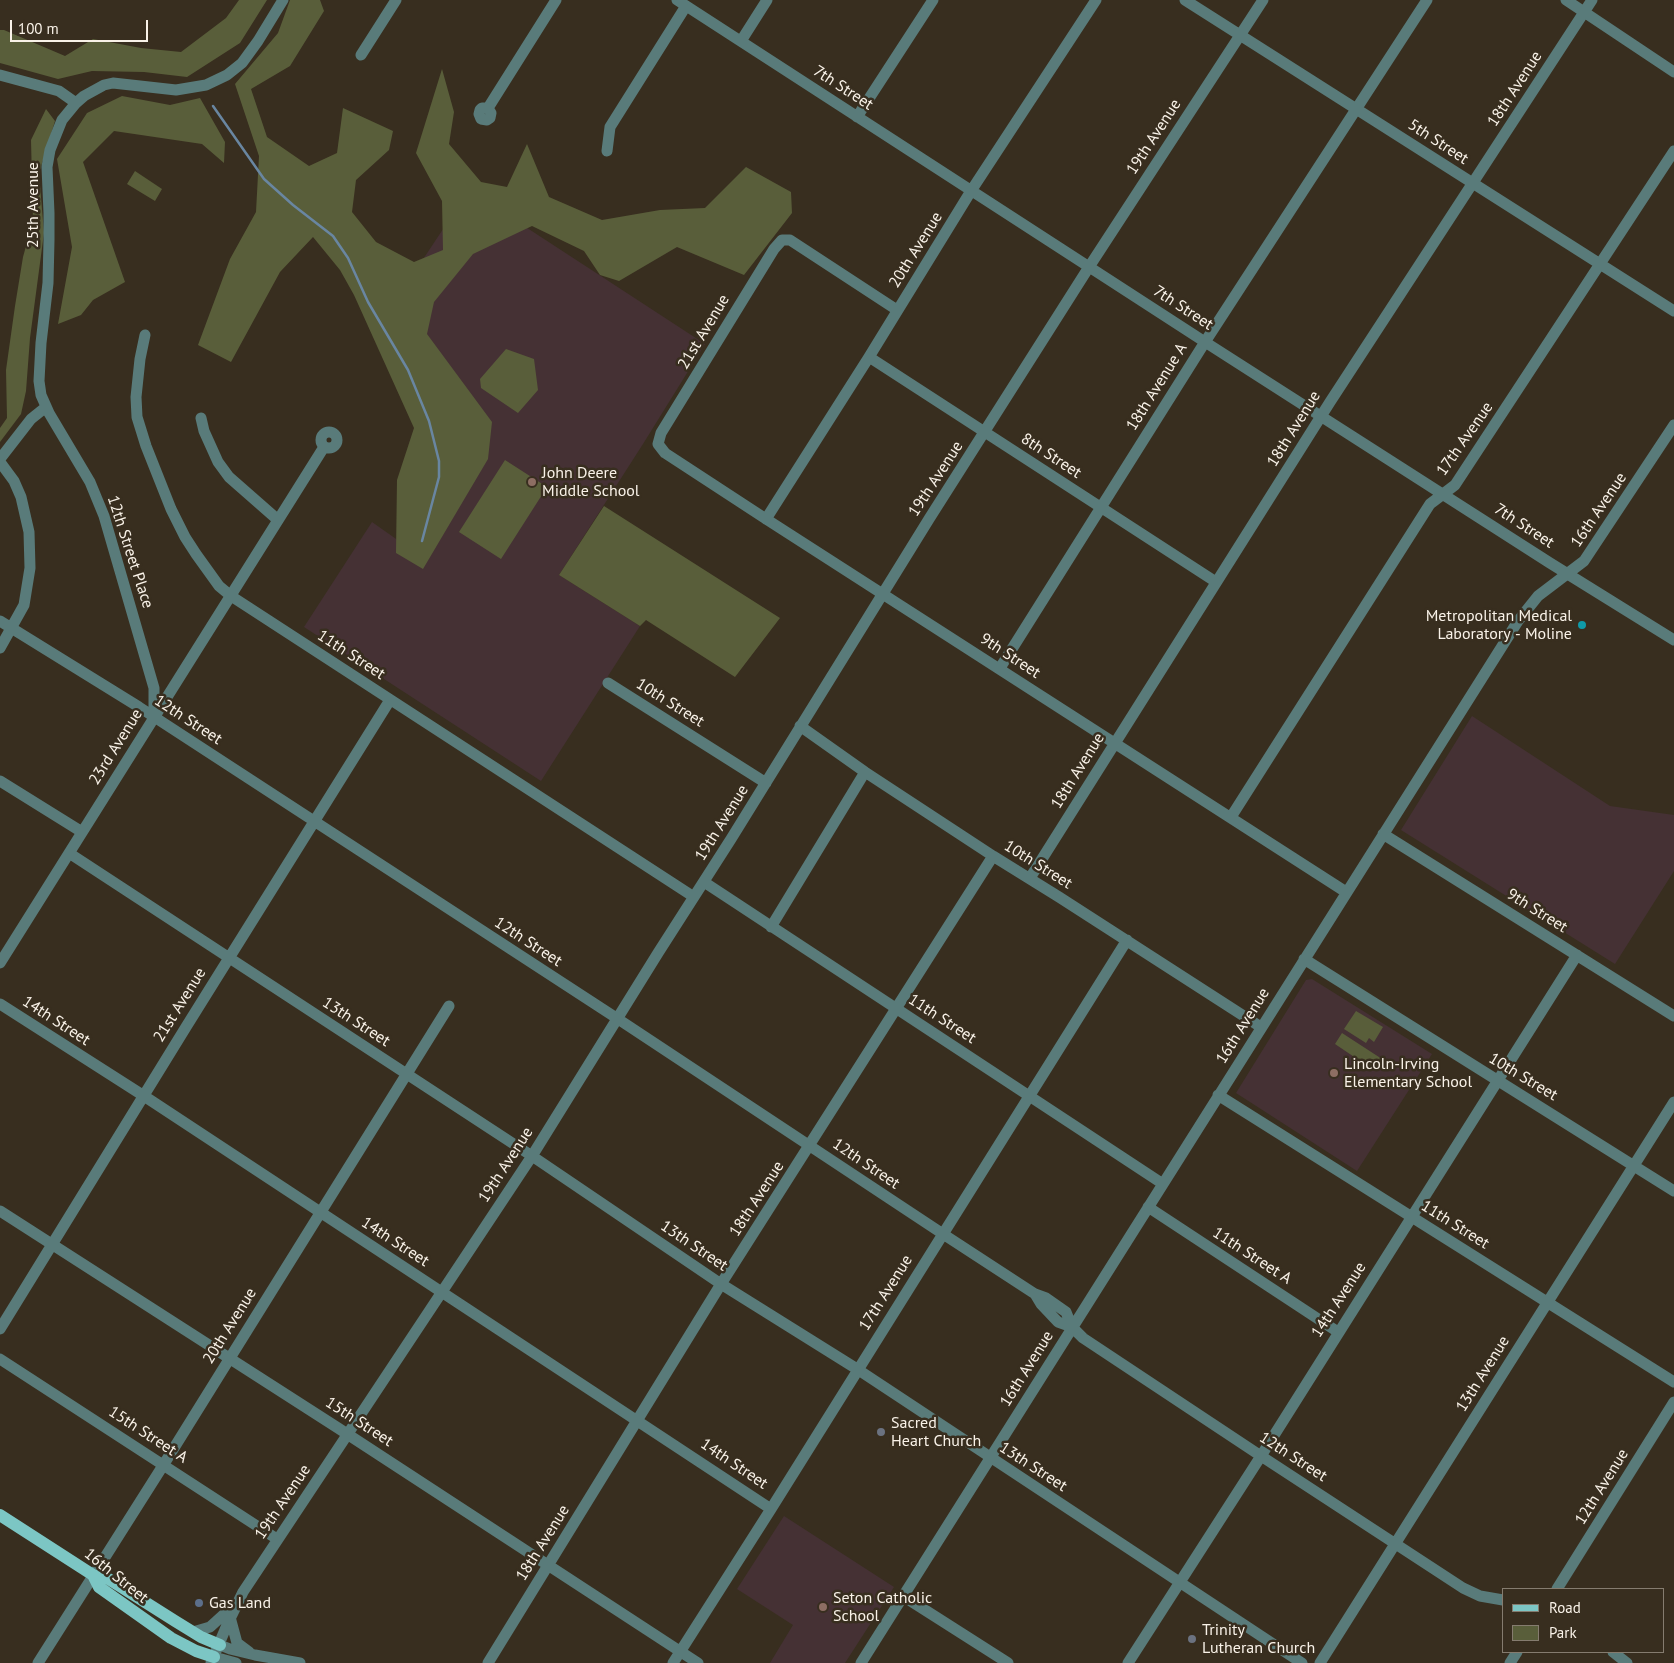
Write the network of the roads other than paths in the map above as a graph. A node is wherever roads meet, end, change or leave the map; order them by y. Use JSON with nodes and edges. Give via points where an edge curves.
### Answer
{"nodes":[{"id":1,"x":283,"y":0,"type":"edge"},
{"id":2,"x":396,"y":0,"type":"edge"},
{"id":3,"x":556,"y":0,"type":"edge"},
{"id":4,"x":767,"y":0,"type":"edge"},
{"id":5,"x":932,"y":0,"type":"edge"},
{"id":6,"x":1096,"y":0,"type":"edge"},
{"id":7,"x":1185,"y":0,"type":"edge"},
{"id":8,"x":1264,"y":0,"type":"edge"},
{"id":9,"x":1427,"y":0,"type":"edge"},
{"id":10,"x":1566,"y":0,"type":"edge"},
{"id":11,"x":1592,"y":0,"type":"edge"},
{"id":12,"x":682,"y":3,"type":"edge"},
{"id":13,"x":1584,"y":12,"type":"junction"},
{"id":14,"x":1240,"y":35,"type":"junction"},
{"id":15,"x":741,"y":41,"type":"junction"},
{"id":16,"x":361,"y":55,"type":"dead end"},
{"id":17,"x":1674,"y":72,"type":"edge"},
{"id":18,"x":0,"y":75,"type":"edge"},
{"id":19,"x":76,"y":103,"type":"junction"},
{"id":20,"x":488,"y":108,"type":"dead end"},
{"id":21,"x":1356,"y":109,"type":"junction"},
{"id":22,"x":857,"y":117,"type":"junction"},
{"id":23,"x":607,"y":151,"type":"dead end"},
{"id":24,"x":1674,"y":151,"type":"edge"},
{"id":25,"x":1473,"y":184,"type":"junction"},
{"id":26,"x":971,"y":191,"type":"junction"},
{"id":27,"x":1600,"y":264,"type":"junction"},
{"id":28,"x":1089,"y":267,"type":"junction"},
{"id":29,"x":897,"y":310,"type":"junction"},
{"id":30,"x":1674,"y":311,"type":"edge"},
{"id":31,"x":145,"y":335,"type":"dead end"},
{"id":32,"x":1205,"y":342,"type":"junction"},
{"id":33,"x":869,"y":357,"type":"junction"},
{"id":34,"x":46,"y":407,"type":"junction"},
{"id":35,"x":1322,"y":416,"type":"junction"},
{"id":36,"x":201,"y":418,"type":"dead end"},
{"id":37,"x":1674,"y":425,"type":"edge"},
{"id":38,"x":985,"y":432,"type":"junction"},
{"id":39,"x":658,"y":444,"type":"joint"},
{"id":40,"x":324,"y":447,"type":"dead end"},
{"id":41,"x":0,"y":460,"type":"edge"},
{"id":42,"x":1444,"y":494,"type":"junction"},
{"id":43,"x":1101,"y":508,"type":"junction"},
{"id":44,"x":766,"y":519,"type":"junction"},
{"id":45,"x":278,"y":520,"type":"junction"},
{"id":46,"x":1568,"y":573,"type":"junction"},
{"id":47,"x":1216,"y":582,"type":"junction"},
{"id":48,"x":884,"y":594,"type":"junction"},
{"id":49,"x":230,"y":596,"type":"junction"},
{"id":50,"x":0,"y":621,"type":"edge"},
{"id":51,"x":12,"y":629,"type":"junction"},
{"id":52,"x":1674,"y":640,"type":"edge"},
{"id":53,"x":0,"y":648,"type":"edge"},
{"id":54,"x":1000,"y":668,"type":"junction"},
{"id":55,"x":608,"y":683,"type":"dead end"},
{"id":56,"x":390,"y":700,"type":"junction"},
{"id":57,"x":154,"y":717,"type":"junction"},
{"id":58,"x":800,"y":726,"type":"junction"},
{"id":59,"x":1116,"y":743,"type":"junction"},
{"id":60,"x":865,"y":772,"type":"junction"},
{"id":61,"x":0,"y":781,"type":"edge"},
{"id":62,"x":766,"y":782,"type":"junction"},
{"id":63,"x":1231,"y":817,"type":"junction"},
{"id":64,"x":314,"y":822,"type":"junction"},
{"id":65,"x":82,"y":832,"type":"junction"},
{"id":66,"x":1383,"y":834,"type":"junction"},
{"id":67,"x":69,"y":854,"type":"junction"},
{"id":68,"x":993,"y":856,"type":"junction"},
{"id":69,"x":1030,"y":878,"type":"junction"},
{"id":70,"x":704,"y":882,"type":"junction"},
{"id":71,"x":1346,"y":892,"type":"junction"},
{"id":72,"x":694,"y":897,"type":"junction"},
{"id":73,"x":771,"y":927,"type":"junction"},
{"id":74,"x":1127,"y":940,"type":"junction"},
{"id":75,"x":4,"y":947,"type":"edge"},
{"id":76,"x":1577,"y":954,"type":"junction"},
{"id":77,"x":229,"y":958,"type":"junction"},
{"id":78,"x":1304,"y":959,"type":"junction"},
{"id":79,"x":0,"y":963,"type":"edge"},
{"id":80,"x":0,"y":1004,"type":"edge"},
{"id":81,"x":449,"y":1006,"type":"dead end"},
{"id":82,"x":896,"y":1009,"type":"junction"},
{"id":83,"x":1674,"y":1016,"type":"edge"},
{"id":84,"x":618,"y":1019,"type":"junction"},
{"id":85,"x":1262,"y":1027,"type":"junction"},
{"id":86,"x":406,"y":1074,"type":"junction"},
{"id":87,"x":1496,"y":1080,"type":"junction"},
{"id":88,"x":1218,"y":1095,"type":"junction"},
{"id":89,"x":144,"y":1096,"type":"junction"},
{"id":90,"x":1029,"y":1096,"type":"junction"},
{"id":91,"x":1674,"y":1102,"type":"edge"},
{"id":92,"x":810,"y":1146,"type":"junction"},
{"id":93,"x":532,"y":1156,"type":"junction"},
{"id":94,"x":1634,"y":1166,"type":"junction"},
{"id":95,"x":1163,"y":1184,"type":"junction"},
{"id":96,"x":1674,"y":1191,"type":"edge"},
{"id":97,"x":1148,"y":1207,"type":"junction"},
{"id":98,"x":0,"y":1211,"type":"edge"},
{"id":99,"x":320,"y":1213,"type":"junction"},
{"id":100,"x":1412,"y":1217,"type":"junction"},
{"id":101,"x":942,"y":1234,"type":"junction"},
{"id":102,"x":52,"y":1245,"type":"junction"},
{"id":103,"x":721,"y":1284,"type":"junction"},
{"id":104,"x":442,"y":1293,"type":"junction"},
{"id":105,"x":1548,"y":1302,"type":"junction"},
{"id":106,"x":1072,"y":1327,"type":"junction"},
{"id":107,"x":0,"y":1329,"type":"edge"},
{"id":108,"x":1338,"y":1332,"type":"junction"},
{"id":109,"x":230,"y":1358,"type":"junction"},
{"id":110,"x":0,"y":1359,"type":"edge"},
{"id":111,"x":857,"y":1369,"type":"junction"},
{"id":112,"x":1674,"y":1382,"type":"edge"},
{"id":113,"x":1674,"y":1402,"type":"edge"},
{"id":114,"x":638,"y":1421,"type":"junction"},
{"id":115,"x":347,"y":1434,"type":"junction"},
{"id":116,"x":1260,"y":1456,"type":"junction"},
{"id":117,"x":991,"y":1458,"type":"junction"},
{"id":118,"x":164,"y":1464,"type":"junction"},
{"id":119,"x":771,"y":1509,"type":"junction"},
{"id":120,"x":0,"y":1515,"type":"edge"},
{"id":121,"x":277,"y":1539,"type":"junction"},
{"id":122,"x":1395,"y":1544,"type":"junction"},
{"id":123,"x":549,"y":1565,"type":"junction"},
{"id":124,"x":93,"y":1575,"type":"junction"},
{"id":125,"x":1180,"y":1582,"type":"junction"},
{"id":126,"x":1558,"y":1588,"type":"edge"},
{"id":127,"x":904,"y":1596,"type":"junction"},
{"id":128,"x":1502,"y":1600,"type":"edge"},
{"id":129,"x":237,"y":1602,"type":"junction"},
{"id":130,"x":230,"y":1617,"type":"junction"},
{"id":131,"x":193,"y":1632,"type":"junction"},
{"id":132,"x":220,"y":1645,"type":"junction"},
{"id":133,"x":680,"y":1651,"type":"junction"},
{"id":134,"x":1614,"y":1653,"type":"edge"},
{"id":135,"x":255,"y":1655,"type":"junction"},
{"id":136,"x":216,"y":1661,"type":"edge"},
{"id":137,"x":38,"y":1663,"type":"edge"},
{"id":138,"x":236,"y":1663,"type":"edge"},
{"id":139,"x":300,"y":1663,"type":"edge"},
{"id":140,"x":488,"y":1663,"type":"edge"},
{"id":141,"x":673,"y":1663,"type":"edge"},
{"id":142,"x":698,"y":1663,"type":"edge"},
{"id":143,"x":861,"y":1663,"type":"edge"},
{"id":144,"x":1008,"y":1663,"type":"edge"},
{"id":145,"x":1128,"y":1663,"type":"edge"},
{"id":146,"x":1302,"y":1663,"type":"edge"},
{"id":147,"x":1320,"y":1663,"type":"edge"},
{"id":148,"x":1627,"y":1663,"type":"edge"}],
"edges":[{"from":1,"to":19,"type":"street","name":"25th Avenue","via":[[242,62],[227,75],[206,85],[176,90],[104,85]]},
{"from":2,"to":16,"type":"street"},
{"from":3,"to":20,"type":"street"},
{"from":4,"to":15,"type":"street"},
{"from":5,"to":22,"type":"street"},
{"from":6,"to":26,"type":"street","name":"20th Avenue"},
{"from":7,"to":14,"type":"street","name":"5th Street"},
{"from":8,"to":14,"type":"street","name":"19th Avenue"},
{"from":9,"to":21,"type":"street","name":"18th Avenue A"},
{"from":10,"to":13,"type":"street"},
{"from":11,"to":13,"type":"street","name":"18th Avenue"},
{"from":12,"to":15,"type":"street","name":"7th Street"},
{"from":12,"to":23,"type":"street","via":[[610,127]]},
{"from":13,"to":17,"type":"street"},
{"from":13,"to":25,"type":"street","name":"18th Avenue"},
{"from":14,"to":21,"type":"street","name":"5th Street"},
{"from":14,"to":28,"type":"street","name":"19th Avenue"},
{"from":15,"to":22,"type":"street","name":"7th Street"},
{"from":18,"to":19,"type":"street","via":[[59,91]]},
{"from":19,"to":34,"type":"street","name":"25th Avenue","via":[[62,120],[46,167],[50,213],[39,381]]},
{"from":21,"to":25,"type":"street","name":"5th Street"},
{"from":21,"to":32,"type":"street","name":"18th Avenue A"},
{"from":22,"to":26,"type":"street","name":"7th Street"},
{"from":24,"to":27,"type":"street","name":"17th Avenue"},
{"from":25,"to":27,"type":"street","name":"5th Street"},
{"from":25,"to":35,"type":"street","name":"18th Avenue"},
{"from":26,"to":28,"type":"street","name":"7th Street"},
{"from":26,"to":29,"type":"street","name":"20th Avenue"},
{"from":27,"to":30,"type":"street","name":"5th Street"},
{"from":27,"to":42,"type":"street","name":"17th Avenue","via":[[1455,485]]},
{"from":28,"to":32,"type":"street","name":"7th Street"},
{"from":28,"to":38,"type":"street","name":"19th Avenue"},
{"from":29,"to":33,"type":"street","name":"20th Avenue"},
{"from":29,"to":39,"type":"street","name":"21st Avenue","via":[[790,240],[782,240],[661,433]]},
{"from":31,"to":49,"type":"street","name":"11th Street","via":[[136,417],[185,537],[219,586]]},
{"from":32,"to":35,"type":"street","name":"7th Street"},
{"from":32,"to":43,"type":"street","name":"18th Avenue A"},
{"from":33,"to":38,"type":"street","name":"8th Street"},
{"from":33,"to":44,"type":"street","name":"20th Avenue"},
{"from":34,"to":41,"type":"street","via":[[32,419]]},
{"from":34,"to":57,"type":"street","name":"12th Street Place","via":[[90,482],[104,516],[154,688]]},
{"from":35,"to":42,"type":"street","name":"7th Street"},
{"from":35,"to":47,"type":"street","name":"18th Avenue"},
{"from":36,"to":45,"type":"street","via":[[218,462],[229,477]]},
{"from":37,"to":46,"type":"street","name":"16th Avenue","via":[[1597,543],[1584,561]]},
{"from":38,"to":43,"type":"street","name":"8th Street"},
{"from":38,"to":48,"type":"street","name":"19th Avenue"},
{"from":39,"to":44,"type":"street","name":"9th Street","via":[[665,452]]},
{"from":40,"to":45,"type":"street","name":"23rd Avenue"},
{"from":41,"to":51,"type":"street","via":[[22,497],[29,532],[29,582],[24,605]]},
{"from":42,"to":46,"type":"street","name":"7th Street"},
{"from":42,"to":63,"type":"street","name":"17th Avenue","via":[[1430,504]]},
{"from":43,"to":47,"type":"street","name":"8th Street"},
{"from":43,"to":54,"type":"street","name":"18th Avenue A"},
{"from":44,"to":48,"type":"street","name":"9th Street"},
{"from":45,"to":49,"type":"street","name":"23rd Avenue"},
{"from":46,"to":52,"type":"street","name":"7th Street"},
{"from":46,"to":66,"type":"street","name":"16th Avenue","via":[[1530,604]]},
{"from":47,"to":59,"type":"street","name":"18th Avenue"},
{"from":48,"to":54,"type":"street","name":"9th Street"},
{"from":48,"to":58,"type":"street","name":"19th Avenue"},
{"from":49,"to":56,"type":"street","name":"11th Street"},
{"from":49,"to":57,"type":"street","name":"23rd Avenue"},
{"from":50,"to":51,"type":"street","name":"12th Street"},
{"from":51,"to":53,"type":"street"},
{"from":51,"to":57,"type":"street","name":"12th Street"},
{"from":54,"to":59,"type":"street","name":"9th Street"},
{"from":55,"to":62,"type":"street","name":"10th Street"},
{"from":56,"to":64,"type":"street","name":"21st Avenue"},
{"from":56,"to":72,"type":"street","name":"11th Street"},
{"from":57,"to":64,"type":"street","name":"12th Street"},
{"from":57,"to":65,"type":"street","name":"23rd Avenue"},
{"from":58,"to":60,"type":"street","name":"10th Street"},
{"from":58,"to":62,"type":"street","name":"19th Avenue"},
{"from":59,"to":63,"type":"street","name":"9th Street"},
{"from":59,"to":69,"type":"street","name":"18th Avenue"},
{"from":60,"to":68,"type":"street","name":"10th Street"},
{"from":60,"to":73,"type":"street"},
{"from":61,"to":65,"type":"street"},
{"from":62,"to":70,"type":"street","name":"19th Avenue"},
{"from":63,"to":71,"type":"street","name":"9th Street"},
{"from":64,"to":77,"type":"street","name":"21st Avenue"},
{"from":64,"to":84,"type":"street","name":"12th Street"},
{"from":65,"to":67,"type":"street","name":"23rd Avenue"},
{"from":66,"to":71,"type":"street","name":"16th Avenue"},
{"from":66,"to":76,"type":"street","name":"9th Street"},
{"from":67,"to":75,"type":"street","name":"23rd Avenue"},
{"from":67,"to":77,"type":"street","name":"13th Street"},
{"from":68,"to":69,"type":"street","name":"10th Street"},
{"from":68,"to":82,"type":"street","name":"18th Avenue"},
{"from":69,"to":74,"type":"street","name":"10th Street"},
{"from":70,"to":72,"type":"street","name":"19th Avenue"},
{"from":70,"to":73,"type":"street","name":"11th Street"},
{"from":71,"to":78,"type":"street","name":"16th Avenue"},
{"from":72,"to":84,"type":"street","name":"19th Avenue"},
{"from":73,"to":82,"type":"street","name":"11th Street"},
{"from":74,"to":85,"type":"street","name":"10th Street"},
{"from":74,"to":90,"type":"street","name":"17th Avenue"},
{"from":75,"to":79,"type":"street","name":"23rd Avenue"},
{"from":76,"to":83,"type":"street","name":"9th Street"},
{"from":76,"to":87,"type":"street","name":"14th Avenue"},
{"from":77,"to":86,"type":"street","name":"13th Street"},
{"from":77,"to":89,"type":"street","name":"21st Avenue"},
{"from":78,"to":85,"type":"street","name":"16th Avenue"},
{"from":78,"to":87,"type":"street","name":"10th Street"},
{"from":80,"to":89,"type":"street","name":"14th Street"},
{"from":81,"to":86,"type":"street","name":"20th Avenue"},
{"from":82,"to":90,"type":"street","name":"11th Street"},
{"from":82,"to":92,"type":"street","name":"18th Avenue"},
{"from":84,"to":92,"type":"street","name":"12th Street"},
{"from":84,"to":93,"type":"street","name":"19th Avenue"},
{"from":85,"to":88,"type":"street","name":"16th Avenue"},
{"from":86,"to":93,"type":"street","name":"13th Street"},
{"from":86,"to":99,"type":"street","name":"20th Avenue"},
{"from":87,"to":94,"type":"street","name":"10th Street"},
{"from":87,"to":100,"type":"street","name":"14th Avenue"},
{"from":88,"to":95,"type":"street","name":"16th Avenue"},
{"from":88,"to":100,"type":"street","name":"11th Street"},
{"from":89,"to":99,"type":"street","name":"14th Street"},
{"from":89,"to":102,"type":"street","name":"21st Avenue"},
{"from":90,"to":95,"type":"street","name":"11th Street"},
{"from":90,"to":101,"type":"street","name":"17th Avenue"},
{"from":91,"to":94,"type":"street","name":"13th Avenue"},
{"from":92,"to":101,"type":"street","name":"12th Street"},
{"from":92,"to":103,"type":"street","name":"18th Avenue"},
{"from":93,"to":103,"type":"street","name":"13th Street"},
{"from":93,"to":104,"type":"street","name":"19th Avenue"},
{"from":94,"to":96,"type":"street","name":"10th Street"},
{"from":94,"to":105,"type":"street","name":"13th Avenue"},
{"from":95,"to":97,"type":"street","name":"16th Avenue"},
{"from":97,"to":106,"type":"street","name":"16th Avenue"},
{"from":97,"to":108,"type":"street","name":"11th Street A"},
{"from":98,"to":102,"type":"street","name":"15th Street"},
{"from":99,"to":104,"type":"street","name":"14th Street"},
{"from":99,"to":109,"type":"street","name":"20th Avenue"},
{"from":100,"to":105,"type":"street","name":"11th Street"},
{"from":100,"to":108,"type":"street","name":"14th Avenue"},
{"from":101,"to":106,"type":"street","name":"12th Street","via":[[1066,1312]]},
{"from":101,"to":111,"type":"street","name":"17th Avenue"},
{"from":102,"to":107,"type":"street","name":"21st Avenue"},
{"from":102,"to":109,"type":"street","name":"15th Street"},
{"from":103,"to":111,"type":"street","name":"13th Street"},
{"from":103,"to":114,"type":"street","name":"18th Avenue"},
{"from":104,"to":114,"type":"street","name":"14th Street"},
{"from":104,"to":115,"type":"street","name":"19th Avenue"},
{"from":105,"to":112,"type":"street","name":"11th Street"},
{"from":105,"to":122,"type":"street","name":"13th Avenue"},
{"from":106,"to":116,"type":"street","name":"12th Street","via":[[1083,1338]]},
{"from":106,"to":117,"type":"street","name":"16th Avenue"},
{"from":108,"to":116,"type":"street","name":"14th Avenue"},
{"from":109,"to":115,"type":"street","name":"15th Street"},
{"from":109,"to":118,"type":"street","name":"20th Avenue"},
{"from":110,"to":118,"type":"street","name":"15th Street A"},
{"from":111,"to":117,"type":"street","name":"13th Street"},
{"from":111,"to":119,"type":"street","name":"17th Avenue"},
{"from":113,"to":126,"type":"street","name":"12th Avenue"},
{"from":114,"to":119,"type":"street","name":"14th Street"},
{"from":114,"to":123,"type":"street","name":"18th Avenue"},
{"from":115,"to":121,"type":"street","name":"19th Avenue"},
{"from":115,"to":123,"type":"street","name":"15th Street"},
{"from":116,"to":122,"type":"street","name":"12th Street"},
{"from":116,"to":125,"type":"street","name":"14th Avenue"},
{"from":117,"to":125,"type":"street","name":"13th Street"},
{"from":117,"to":127,"type":"street","name":"16th Avenue"},
{"from":118,"to":121,"type":"street","name":"15th Street A"},
{"from":118,"to":124,"type":"street","name":"20th Avenue"},
{"from":119,"to":133,"type":"street","name":"17th Avenue"},
{"from":120,"to":124,"type":"main road","name":"16th Street"},
{"from":121,"to":129,"type":"street","name":"19th Avenue"},
{"from":122,"to":128,"type":"street","name":"12th Street","via":[[1472,1593]]},
{"from":122,"to":147,"type":"street","name":"13th Avenue"},
{"from":123,"to":133,"type":"street","name":"15th Street"},
{"from":123,"to":140,"type":"street","name":"18th Avenue"},
{"from":124,"to":131,"type":"main road","via":[[107,1578]]},
{"from":124,"to":136,"type":"main road","name":"16th Street","via":[[99,1587],[171,1638]]},
{"from":124,"to":137,"type":"street","name":"20th Avenue"},
{"from":125,"to":145,"type":"street","name":"14th Avenue"},
{"from":125,"to":146,"type":"street","name":"13th Street"},
{"from":127,"to":143,"type":"street","name":"16th Avenue"},
{"from":127,"to":144,"type":"street"},
{"from":129,"to":130,"type":"street","name":"19th Avenue"},
{"from":129,"to":131,"type":"street","via":[[210,1627]]},
{"from":130,"to":132,"type":"street","name":"19th Avenue"},
{"from":130,"to":135,"type":"street","via":[[237,1643]]},
{"from":131,"to":132,"type":"main road"},
{"from":132,"to":135,"type":"street"},
{"from":132,"to":136,"type":"street","name":"19th Avenue"},
{"from":133,"to":141,"type":"street","name":"17th Avenue"},
{"from":133,"to":142,"type":"street","name":"15th Street"},
{"from":134,"to":148,"type":"street"},
{"from":135,"to":139,"type":"street"},
{"from":136,"to":138,"type":"street"}]}
